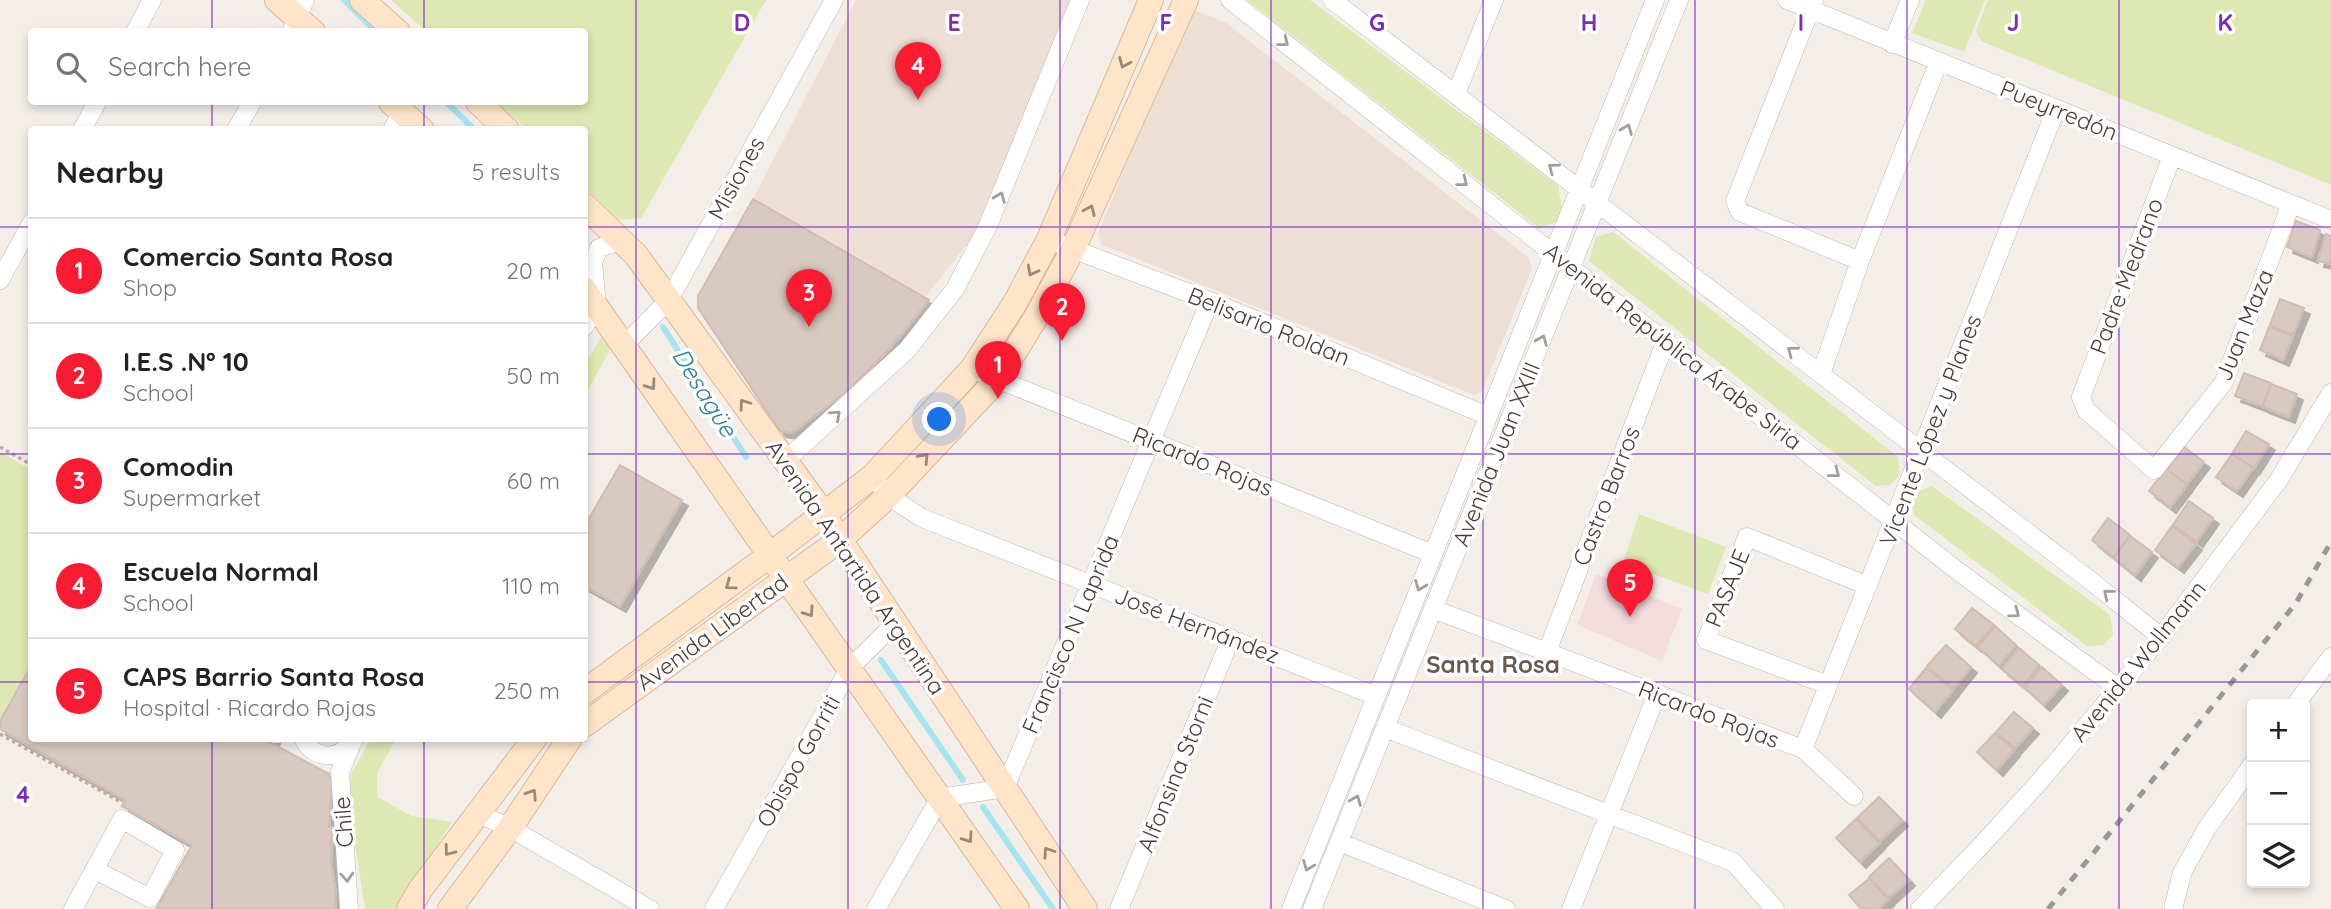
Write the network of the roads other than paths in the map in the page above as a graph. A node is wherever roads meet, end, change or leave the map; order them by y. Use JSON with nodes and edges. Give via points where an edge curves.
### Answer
{"nodes":[{"id":1,"x":152,"y":0,"type":"edge"},
{"id":2,"x":277,"y":0,"type":"edge"},
{"id":3,"x":362,"y":0,"type":"edge"},
{"id":4,"x":834,"y":0,"type":"edge"},
{"id":5,"x":1080,"y":0,"type":"edge"},
{"id":6,"x":1151,"y":0,"type":"edge"},
{"id":7,"x":1186,"y":0,"type":"edge"},
{"id":8,"x":1230,"y":0,"type":"edge"},
{"id":9,"x":1332,"y":0,"type":"edge"},
{"id":10,"x":1494,"y":0,"type":"edge"},
{"id":11,"x":1654,"y":0,"type":"edge"},
{"id":12,"x":1679,"y":0,"type":"edge"},
{"id":13,"x":1787,"y":0,"type":"edge"},
{"id":14,"x":1910,"y":0,"type":"edge"},
{"id":15,"x":1812,"y":5,"type":"edge"},
{"id":16,"x":302,"y":20,"type":"edge"},
{"id":17,"x":137,"y":28,"type":"edge"},
{"id":18,"x":394,"y":28,"type":"edge"},
{"id":19,"x":1892,"y":44,"type":"junction"},
{"id":20,"x":1939,"y":61,"type":"junction"},
{"id":21,"x":1456,"y":94,"type":"junction"},
{"id":22,"x":95,"y":105,"type":"edge"},
{"id":23,"x":250,"y":105,"type":"edge"},
{"id":24,"x":481,"y":105,"type":"edge"},
{"id":25,"x":2056,"y":110,"type":"junction"},
{"id":26,"x":395,"y":114,"type":"edge"},
{"id":27,"x":84,"y":126,"type":"edge"},
{"id":28,"x":238,"y":126,"type":"edge"},
{"id":29,"x":415,"y":126,"type":"edge"},
{"id":30,"x":503,"y":126,"type":"edge"},
{"id":31,"x":2172,"y":156,"type":"junction"},
{"id":32,"x":1579,"y":189,"type":"junction"},
{"id":33,"x":1597,"y":203,"type":"junction"},
{"id":34,"x":2291,"y":204,"type":"junction"},
{"id":35,"x":588,"y":209,"type":"edge"},
{"id":36,"x":2331,"y":220,"type":"edge"},
{"id":37,"x":28,"y":229,"type":"edge"},
{"id":38,"x":1049,"y":239,"type":"junction"},
{"id":39,"x":621,"y":241,"type":"junction"},
{"id":40,"x":1073,"y":249,"type":"junction"},
{"id":41,"x":1553,"y":253,"type":"junction"},
{"id":42,"x":1860,"y":261,"type":"junction"},
{"id":43,"x":1572,"y":267,"type":"junction"},
{"id":44,"x":0,"y":281,"type":"edge"},
{"id":45,"x":591,"y":297,"type":"edge"},
{"id":46,"x":668,"y":300,"type":"junction"},
{"id":47,"x":1210,"y":301,"type":"junction"},
{"id":48,"x":1666,"y":340,"type":"junction"},
{"id":49,"x":624,"y":345,"type":"junction"},
{"id":50,"x":972,"y":369,"type":"junction"},
{"id":51,"x":1821,"y":374,"type":"junction"},
{"id":52,"x":998,"y":379,"type":"junction"},
{"id":53,"x":2331,"y":393,"type":"edge"},
{"id":54,"x":1488,"y":416,"type":"junction"},
{"id":55,"x":1151,"y":441,"type":"junction"},
{"id":56,"x":1921,"y":450,"type":"junction"},
{"id":57,"x":785,"y":461,"type":"junction"},
{"id":58,"x":2154,"y":470,"type":"joint"},
{"id":59,"x":873,"y":476,"type":"junction"},
{"id":60,"x":888,"y":496,"type":"junction"},
{"id":61,"x":823,"y":515,"type":"junction"},
{"id":62,"x":1894,"y":520,"type":"junction"},
{"id":63,"x":840,"y":540,"type":"junction"},
{"id":64,"x":1433,"y":554,"type":"junction"},
{"id":65,"x":770,"y":555,"type":"junction"},
{"id":66,"x":786,"y":579,"type":"junction"},
{"id":67,"x":1091,"y":583,"type":"junction"},
{"id":68,"x":1868,"y":586,"type":"junction"},
{"id":69,"x":1433,"y":609,"type":"junction"},
{"id":70,"x":895,"y":623,"type":"junction"},
{"id":71,"x":2161,"y":637,"type":"junction"},
{"id":72,"x":1231,"y":638,"type":"junction"},
{"id":73,"x":1546,"y":652,"type":"junction"},
{"id":74,"x":2331,"y":657,"type":"edge"},
{"id":75,"x":849,"y":669,"type":"junction"},
{"id":76,"x":1828,"y":685,"type":"junction"},
{"id":77,"x":2119,"y":688,"type":"junction"},
{"id":78,"x":588,"y":689,"type":"edge"},
{"id":79,"x":1657,"y":694,"type":"junction"},
{"id":80,"x":1376,"y":696,"type":"junction"},
{"id":81,"x":2300,"y":699,"type":"edge"},
{"id":82,"x":588,"y":722,"type":"edge"},
{"id":83,"x":1385,"y":728,"type":"junction"},
{"id":84,"x":305,"y":742,"type":"edge"},
{"id":85,"x":350,"y":742,"type":"edge"},
{"id":86,"x":352,"y":742,"type":"edge"},
{"id":87,"x":532,"y":742,"type":"edge"},
{"id":88,"x":567,"y":742,"type":"edge"},
{"id":89,"x":1802,"y":749,"type":"junction"},
{"id":90,"x":2247,"y":772,"type":"edge"},
{"id":91,"x":1005,"y":789,"type":"junction"},
{"id":92,"x":1854,"y":796,"type":"dead end"},
{"id":93,"x":940,"y":798,"type":"junction"},
{"id":94,"x":477,"y":813,"type":"junction"},
{"id":95,"x":1609,"y":814,"type":"junction"},
{"id":96,"x":510,"y":828,"type":"junction"},
{"id":97,"x":1339,"y":842,"type":"junction"},
{"id":98,"x":95,"y":870,"type":"junction"},
{"id":99,"x":73,"y":909,"type":"edge"},
{"id":100,"x":349,"y":909,"type":"edge"},
{"id":101,"x":409,"y":909,"type":"edge"},
{"id":102,"x":450,"y":909,"type":"edge"},
{"id":103,"x":650,"y":909,"type":"edge"},
{"id":104,"x":714,"y":909,"type":"edge"},
{"id":105,"x":876,"y":909,"type":"edge"},
{"id":106,"x":1017,"y":909,"type":"edge"},
{"id":107,"x":1085,"y":909,"type":"edge"},
{"id":108,"x":1119,"y":909,"type":"edge"},
{"id":109,"x":1291,"y":909,"type":"edge"},
{"id":110,"x":1312,"y":909,"type":"edge"},
{"id":111,"x":1506,"y":909,"type":"edge"},
{"id":112,"x":1572,"y":909,"type":"edge"},
{"id":113,"x":1775,"y":909,"type":"edge"},
{"id":114,"x":1920,"y":909,"type":"edge"},
{"id":115,"x":2173,"y":909,"type":"edge"}],
"edges":[{"from":1,"to":17,"type":"street"},
{"from":2,"to":16,"type":"main road"},
{"from":3,"to":18,"type":"main road"},
{"from":4,"to":46,"type":"street","name":"Misiones"},
{"from":57,"to":5,"type":"street","one_way":true,"via":[[907,350],[955,289],[987,228]]},
{"from":6,"to":38,"type":"main road","name":"Avenida Libertad","one_way":true},
{"from":40,"to":7,"type":"main road","name":"Avenida Libertad","one_way":true},
{"from":8,"to":41,"type":"street","name":"Avenida República Árabe Siria","one_way":true},
{"from":9,"to":21,"type":"street"},
{"from":10,"to":21,"type":"street"},
{"from":11,"to":32,"type":"street","name":"Avenida Juan XXIII"},
{"from":33,"to":12,"type":"street","name":"Avenida Juan XXIII","one_way":true},
{"from":13,"to":15,"type":"street","name":"Pueyrredón"},
{"from":14,"to":19,"type":"street"},
{"from":15,"to":19,"type":"street","name":"Pueyrredón"},
{"from":15,"to":42,"type":"street","via":[[1735,201],[1740,212]]},
{"from":19,"to":20,"type":"street","name":"Pueyrredón"},
{"from":20,"to":25,"type":"street","name":"Pueyrredón"},
{"from":20,"to":42,"type":"street"},
{"from":32,"to":21,"type":"street","one_way":true},
{"from":22,"to":27,"type":"street"},
{"from":23,"to":28,"type":"street"},
{"from":24,"to":30,"type":"main road"},
{"from":25,"to":31,"type":"street","name":"Pueyrredón"},
{"from":25,"to":56,"type":"street","name":"Vicente López y Planes"},
{"from":26,"to":29,"type":"main road"},
{"from":31,"to":34,"type":"street","name":"Pueyrredón"},
{"from":31,"to":58,"type":"street","name":"Padre Medrano","via":[[2081,397],[2086,410]]},
{"from":32,"to":33,"type":"street"},
{"from":32,"to":41,"type":"street","name":"Avenida Juan XXIII"},
{"from":33,"to":43,"type":"street","name":"Avenida Juan XXIII"},
{"from":51,"to":33,"type":"street","one_way":true},
{"from":34,"to":36,"type":"street","name":"Pueyrredón"},
{"from":34,"to":58,"type":"street","name":"Juan Maza","via":[[2224,382]]},
{"from":35,"to":39,"type":"main road","name":"Avenida Antartida Argentina"},
{"from":37,"to":44,"type":"street"},
{"from":38,"to":40,"type":"street","name":"Belisario Roldan"},
{"from":38,"to":50,"type":"main road","name":"Avenida Libertad","one_way":true},
{"from":39,"to":45,"type":"street","via":[[599,248],[593,261]]},
{"from":39,"to":46,"type":"main road","name":"Avenida Antartida Argentina"},
{"from":40,"to":47,"type":"street","name":"Belisario Roldan"},
{"from":40,"to":52,"type":"main road","name":"Avenida Libertad"},
{"from":41,"to":43,"type":"street","name":"Avenida República Árabe Siria"},
{"from":41,"to":54,"type":"street","name":"Avenida Juan XXIII"},
{"from":42,"to":51,"type":"street"},
{"from":43,"to":48,"type":"street","name":"Avenida República Árabe Siria"},
{"from":69,"to":43,"type":"street","name":"Avenida Juan XXIII","one_way":true},
{"from":45,"to":49,"type":"main road"},
{"from":46,"to":49,"type":"street","name":"Misiones"},
{"from":57,"to":46,"type":"main road","name":"Avenida Antartida Argentina","one_way":true},
{"from":47,"to":54,"type":"street","name":"Belisario Roldan"},
{"from":47,"to":55,"type":"street","name":"Francisco N Laprida"},
{"from":48,"to":62,"type":"street","name":"Avenida República Árabe Siria","one_way":true},
{"from":48,"to":73,"type":"street","name":"Castro Barros"},
{"from":49,"to":65,"type":"main road","one_way":true},
{"from":50,"to":52,"type":"street","name":"Ricardo Rojas"},
{"from":50,"to":59,"type":"main road","name":"Avenida Libertad"},
{"from":51,"to":56,"type":"street"},
{"from":52,"to":55,"type":"street","name":"Ricardo Rojas"},
{"from":60,"to":52,"type":"main road","name":"Avenida Libertad","one_way":true},
{"from":53,"to":71,"type":"street","name":"Avenida Wollmann","via":[[2278,481]]},
{"from":54,"to":64,"type":"street","name":"Avenida Juan XXIII"},
{"from":55,"to":64,"type":"street","name":"Ricardo Rojas"},
{"from":55,"to":67,"type":"street","name":"Francisco N Laprida"},
{"from":56,"to":62,"type":"street","name":"Vicente López y Planes"},
{"from":71,"to":56,"type":"street","one_way":true},
{"from":57,"to":61,"type":"main road","name":"Avenida Antartida Argentina"},
{"from":59,"to":60,"type":"street","name":"José Hernández"},
{"from":59,"to":61,"type":"main road","name":"Avenida Libertad"},
{"from":60,"to":63,"type":"main road","name":"Avenida Libertad"},
{"from":60,"to":67,"type":"street","name":"José Hernández","via":[[922,518]]},
{"from":61,"to":63,"type":"main road","name":"Avenida Antartida Argentina"},
{"from":61,"to":65,"type":"main road","name":"Avenida Libertad"},
{"from":62,"to":68,"type":"street","name":"Vicente López y Planes"},
{"from":62,"to":77,"type":"street","name":"Avenida República Árabe Siria","one_way":true},
{"from":63,"to":66,"type":"main road","name":"Avenida Libertad"},
{"from":63,"to":70,"type":"main road","name":"Avenida Antartida Argentina"},
{"from":64,"to":80,"type":"street","name":"Avenida Juan XXIII","one_way":true},
{"from":65,"to":66,"type":"main road"},
{"from":65,"to":78,"type":"main road","name":"Avenida Libertad","one_way":true},
{"from":66,"to":75,"type":"main road","one_way":true},
{"from":66,"to":82,"type":"main road","name":"Avenida Libertad"},
{"from":67,"to":72,"type":"street","name":"José Hernández"},
{"from":67,"to":91,"type":"street","name":"Francisco N Laprida"},
{"from":68,"to":76,"type":"street","name":"Vicente López y Planes"},
{"from":68,"to":76,"type":"street","name":"PASAJE","via":[[1747,537],[1706,640]]},
{"from":69,"to":73,"type":"street","name":"Ricardo Rojas"},
{"from":69,"to":83,"type":"street","name":"Avenida Juan XXIII"},
{"from":70,"to":75,"type":"street","name":"Obispo Gorriti"},
{"from":70,"to":91,"type":"main road","name":"Avenida Antartida Argentina"},
{"from":71,"to":77,"type":"street","name":"Avenida Wollmann"},
{"from":72,"to":80,"type":"street","name":"José Hernández"},
{"from":72,"to":108,"type":"street","name":"Alfonsina Storni"},
{"from":73,"to":79,"type":"street","name":"Ricardo Rojas"},
{"from":74,"to":81,"type":"street"},
{"from":75,"to":93,"type":"main road"},
{"from":75,"to":104,"type":"street","name":"Obispo Gorriti"},
{"from":76,"to":89,"type":"street","name":"Vicente López y Planes"},
{"from":77,"to":114,"type":"street","name":"Avenida Wollmann","via":[[1995,831]]},
{"from":79,"to":89,"type":"street","name":"Ricardo Rojas"},
{"from":79,"to":95,"type":"street"},
{"from":80,"to":109,"type":"street","name":"Avenida Juan XXIII","one_way":true},
{"from":83,"to":95,"type":"street"},
{"from":97,"to":83,"type":"street","name":"Avenida Juan XXIII","one_way":true},
{"from":84,"to":85,"type":"street","via":[[324,756],[341,753]]},
{"from":86,"to":100,"type":"street","name":"Chile","one_way":true,"via":[[340,772]]},
{"from":87,"to":94,"type":"main road"},
{"from":96,"to":88,"type":"main road","one_way":true},
{"from":89,"to":92,"type":"street","name":"Ricardo Rojas"},
{"from":90,"to":115,"type":"street","via":[[2182,873]]},
{"from":91,"to":93,"type":"street"},
{"from":107,"to":91,"type":"main road","name":"Avenida Antartida Argentina","one_way":true},
{"from":93,"to":105,"type":"street"},
{"from":93,"to":106,"type":"main road","one_way":true},
{"from":94,"to":96,"type":"street"},
{"from":94,"to":101,"type":"main road","one_way":true},
{"from":95,"to":112,"type":"street"},
{"from":95,"to":113,"type":"street","via":[[1732,862]]},
{"from":96,"to":102,"type":"main road"},
{"from":96,"to":103,"type":"street"},
{"from":97,"to":110,"type":"street","name":"Avenida Juan XXIII"},
{"from":97,"to":111,"type":"street"},
{"from":98,"to":98,"type":"street","via":[[150,898],[175,849],[121,811]]},
{"from":98,"to":99,"type":"street"}]}
